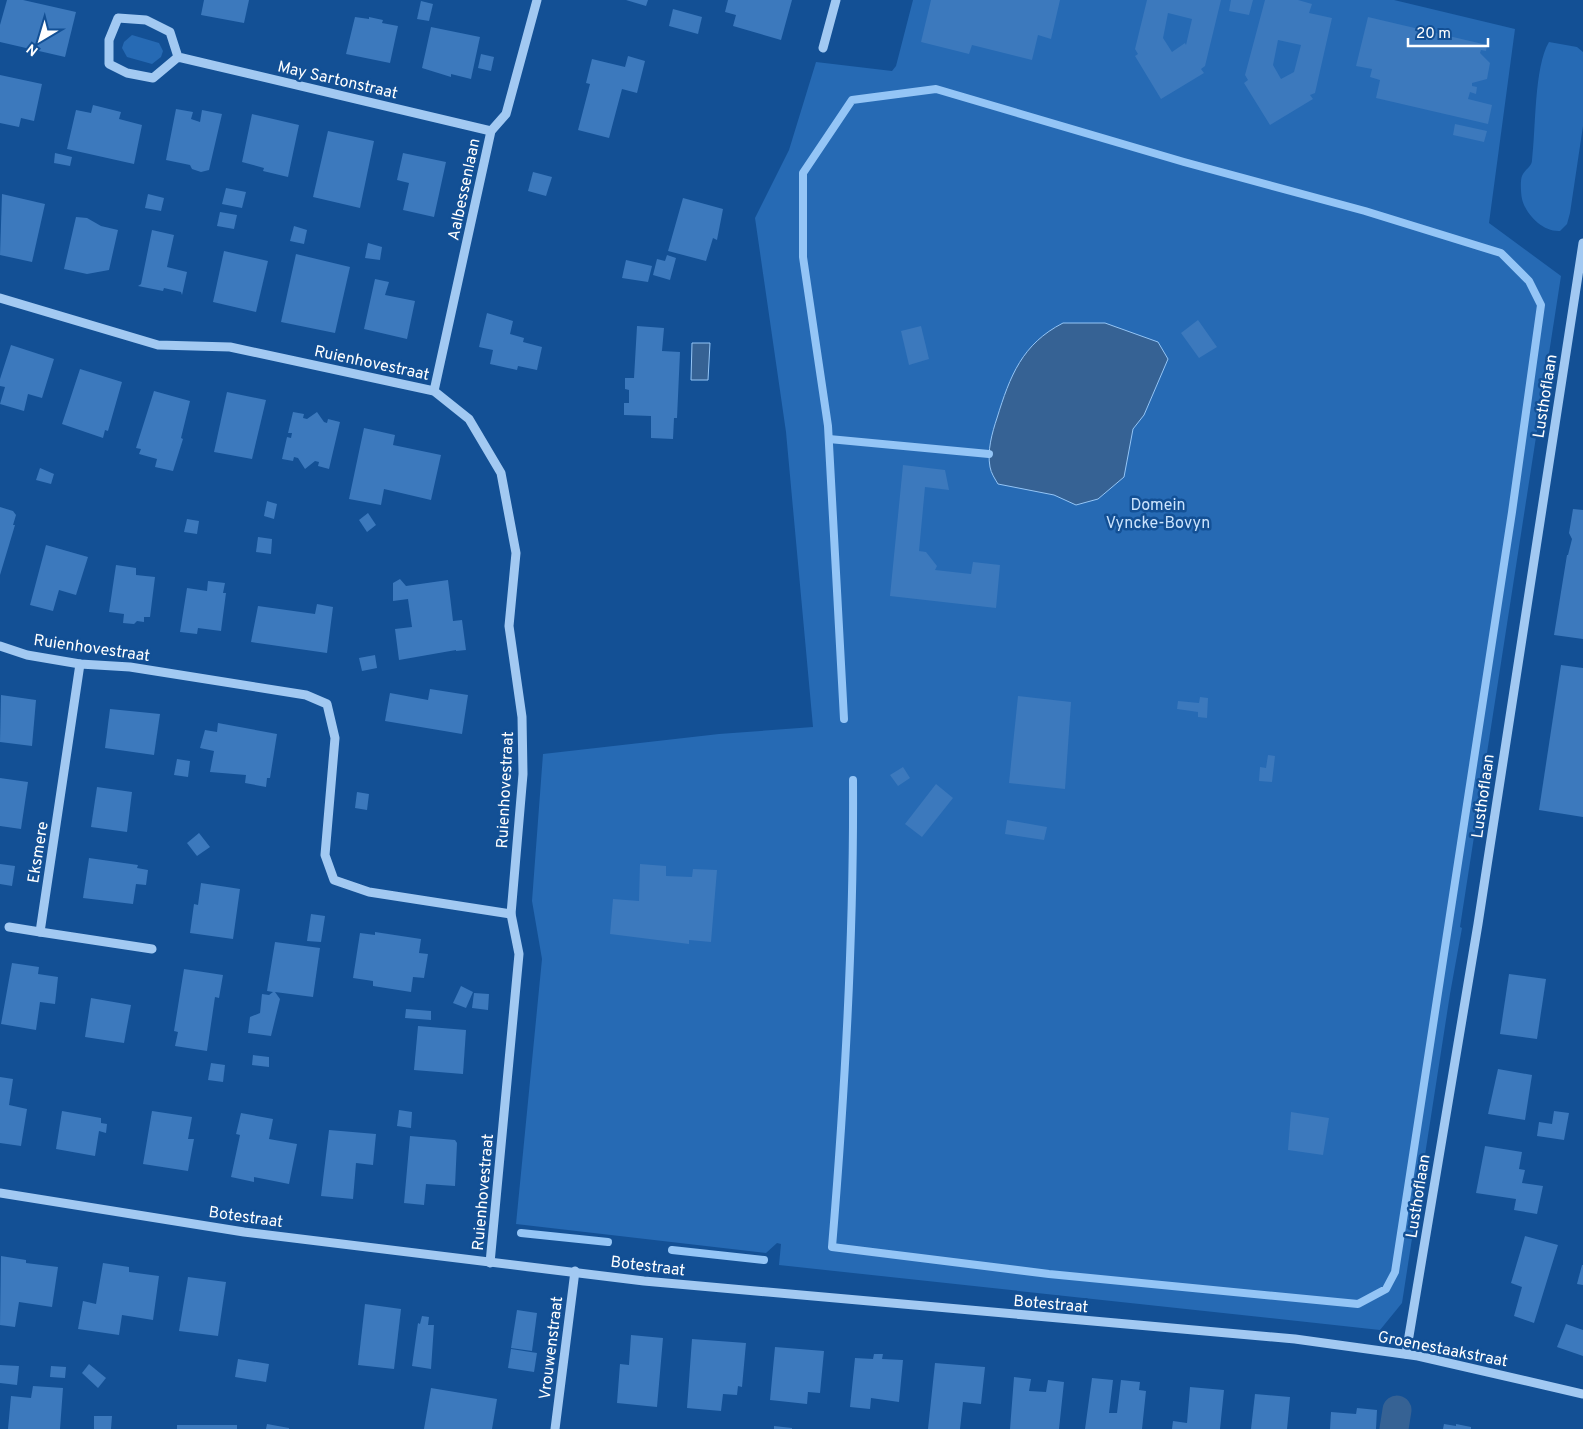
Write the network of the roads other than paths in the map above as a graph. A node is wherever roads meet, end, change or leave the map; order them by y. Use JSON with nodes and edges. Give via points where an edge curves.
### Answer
{"nodes":[{"id":1,"x":537,"y":0,"type":"edge"},
{"id":2,"x":836,"y":0,"type":"edge"},
{"id":3,"x":823,"y":48,"type":"dead end"},
{"id":4,"x":178,"y":57,"type":"junction"},
{"id":5,"x":491,"y":131,"type":"junction"},
{"id":6,"x":1583,"y":243,"type":"edge"},
{"id":7,"x":1580,"y":286,"type":"edge"},
{"id":8,"x":0,"y":298,"type":"edge"},
{"id":9,"x":434,"y":391,"type":"junction"},
{"id":10,"x":0,"y":646,"type":"edge"},
{"id":11,"x":80,"y":664,"type":"junction"},
{"id":12,"x":511,"y":914,"type":"junction"},
{"id":13,"x":9,"y":927,"type":"dead end"},
{"id":14,"x":40,"y":932,"type":"junction"},
{"id":15,"x":152,"y":949,"type":"dead end"},
{"id":16,"x":0,"y":1192,"type":"edge"},
{"id":17,"x":490,"y":1264,"type":"junction"},
{"id":18,"x":575,"y":1271,"type":"junction"},
{"id":19,"x":1296,"y":1339,"type":"joint"},
{"id":20,"x":1406,"y":1354,"type":"junction"},
{"id":21,"x":1583,"y":1394,"type":"edge"},
{"id":22,"x":555,"y":1429,"type":"edge"}],
"edges":[{"from":1,"to":5,"type":"street","name":"Aalbessenlaan","via":[[506,114]]},
{"from":2,"to":3,"type":"street"},
{"from":4,"to":4,"type":"street","via":[[170,32],[146,20],[118,18],[109,40],[109,64],[127,73],[153,78]]},
{"from":4,"to":5,"type":"street","name":"May Sartonstraat"},
{"from":5,"to":9,"type":"street","name":"Aalbessenlaan"},
{"from":6,"to":7,"type":"street","name":"Lusthoflaan"},
{"from":7,"to":20,"type":"street","name":"Lusthoflaan"},
{"from":8,"to":9,"type":"street","name":"Ruienhovestraat","via":[[158,345],[230,347]]},
{"from":9,"to":12,"type":"street","name":"Ruienhovestraat","via":[[469,419],[501,473],[516,553],[509,626],[522,716],[523,774]]},
{"from":10,"to":11,"type":"street","name":"Ruienhovestraat"},
{"from":11,"to":12,"type":"street","name":"Ruienhovestraat","via":[[130,667],[260,687],[306,695],[327,704],[335,738],[325,855],[334,880],[369,892]]},
{"from":11,"to":14,"type":"street","name":"Eksmere"},
{"from":12,"to":17,"type":"street","name":"Ruienhovestraat","via":[[519,954]]},
{"from":13,"to":14,"type":"street"},
{"from":14,"to":15,"type":"street"},
{"from":16,"to":17,"type":"street","name":"Botestraat","via":[[244,1232]]},
{"from":17,"to":18,"type":"street","name":"Botestraat"},
{"from":18,"to":19,"type":"street","name":"Botestraat","via":[[797,1296]]},
{"from":18,"to":22,"type":"street","name":"Vrouwenstraat"},
{"from":19,"to":20,"type":"street","name":"Groenestaakstraat"},
{"from":20,"to":21,"type":"street","name":"Groenestaakstraat"}]}
